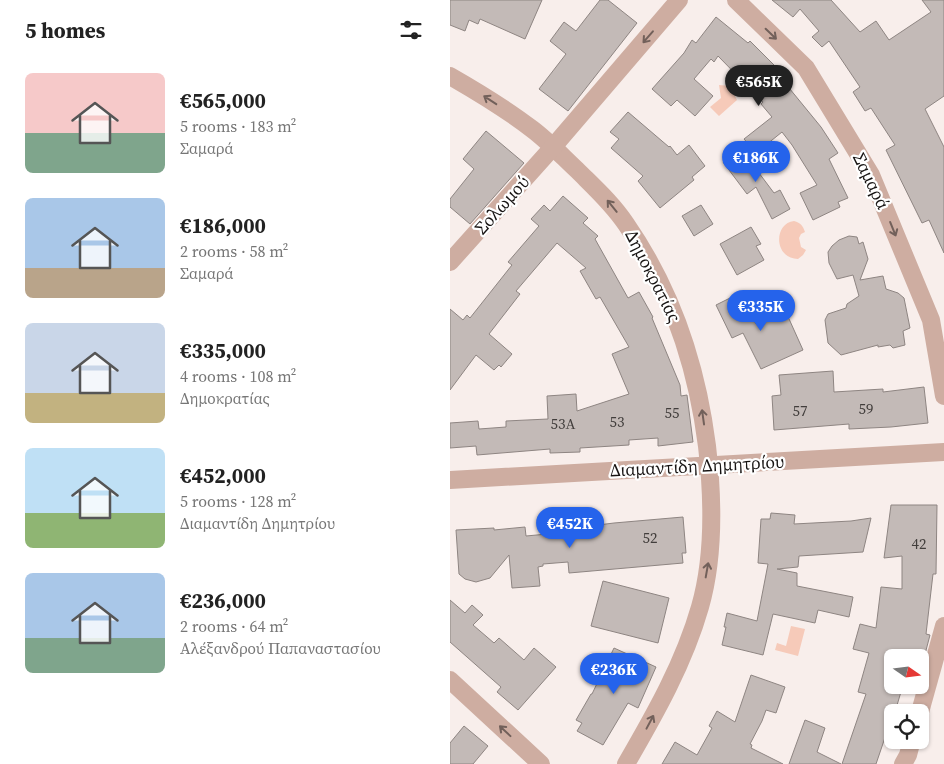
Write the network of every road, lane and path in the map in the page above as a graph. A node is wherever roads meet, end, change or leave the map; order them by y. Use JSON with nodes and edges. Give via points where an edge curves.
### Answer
{"nodes":[{"id":1,"x":680,"y":0,"type":"edge"},
{"id":2,"x":736,"y":0,"type":"edge"},
{"id":3,"x":450,"y":76,"type":"edge"},
{"id":4,"x":553,"y":147,"type":"junction"},
{"id":5,"x":450,"y":262,"type":"edge"},
{"id":6,"x":944,"y":396,"type":"edge"},
{"id":7,"x":944,"y":452,"type":"edge"},
{"id":8,"x":709,"y":466,"type":"junction"},
{"id":9,"x":450,"y":480,"type":"edge"},
{"id":10,"x":944,"y":626,"type":"edge"},
{"id":11,"x":450,"y":680,"type":"edge"},
{"id":12,"x":922,"y":704,"type":"edge"},
{"id":13,"x":910,"y":749,"type":"edge"},
{"id":14,"x":541,"y":764,"type":"edge"},
{"id":15,"x":626,"y":764,"type":"edge"},
{"id":16,"x":903,"y":764,"type":"edge"}],
"edges":[{"from":1,"to":4,"type":"street","name":"Σολωμού","one_way":true},
{"from":2,"to":6,"type":"street","name":"Σαμαρά","one_way":true,"via":[[806,68],[871,175],[931,320]]},
{"from":4,"to":3,"type":"street","name":"Δημοκρατίας","one_way":true,"via":[[506,110]]},
{"from":4,"to":5,"type":"street","name":"Σολωμού"},
{"from":8,"to":4,"type":"street","name":"Δημοκρατίας","one_way":true,"via":[[702,409],[680,330],[667,297],[625,223],[602,194]]},
{"from":7,"to":8,"type":"street","name":"Διαμαντίδη Δημητρίου"},
{"from":8,"to":9,"type":"street","name":"Διαμαντίδη Δημητρίου"},
{"from":15,"to":8,"type":"street","name":"Δημοκρατίας","one_way":true,"via":[[670,684],[700,606],[709,566],[712,518]]},
{"from":10,"to":12,"type":"street"},
{"from":14,"to":11,"type":"street","one_way":true},
{"from":13,"to":16,"type":"street"}]}
